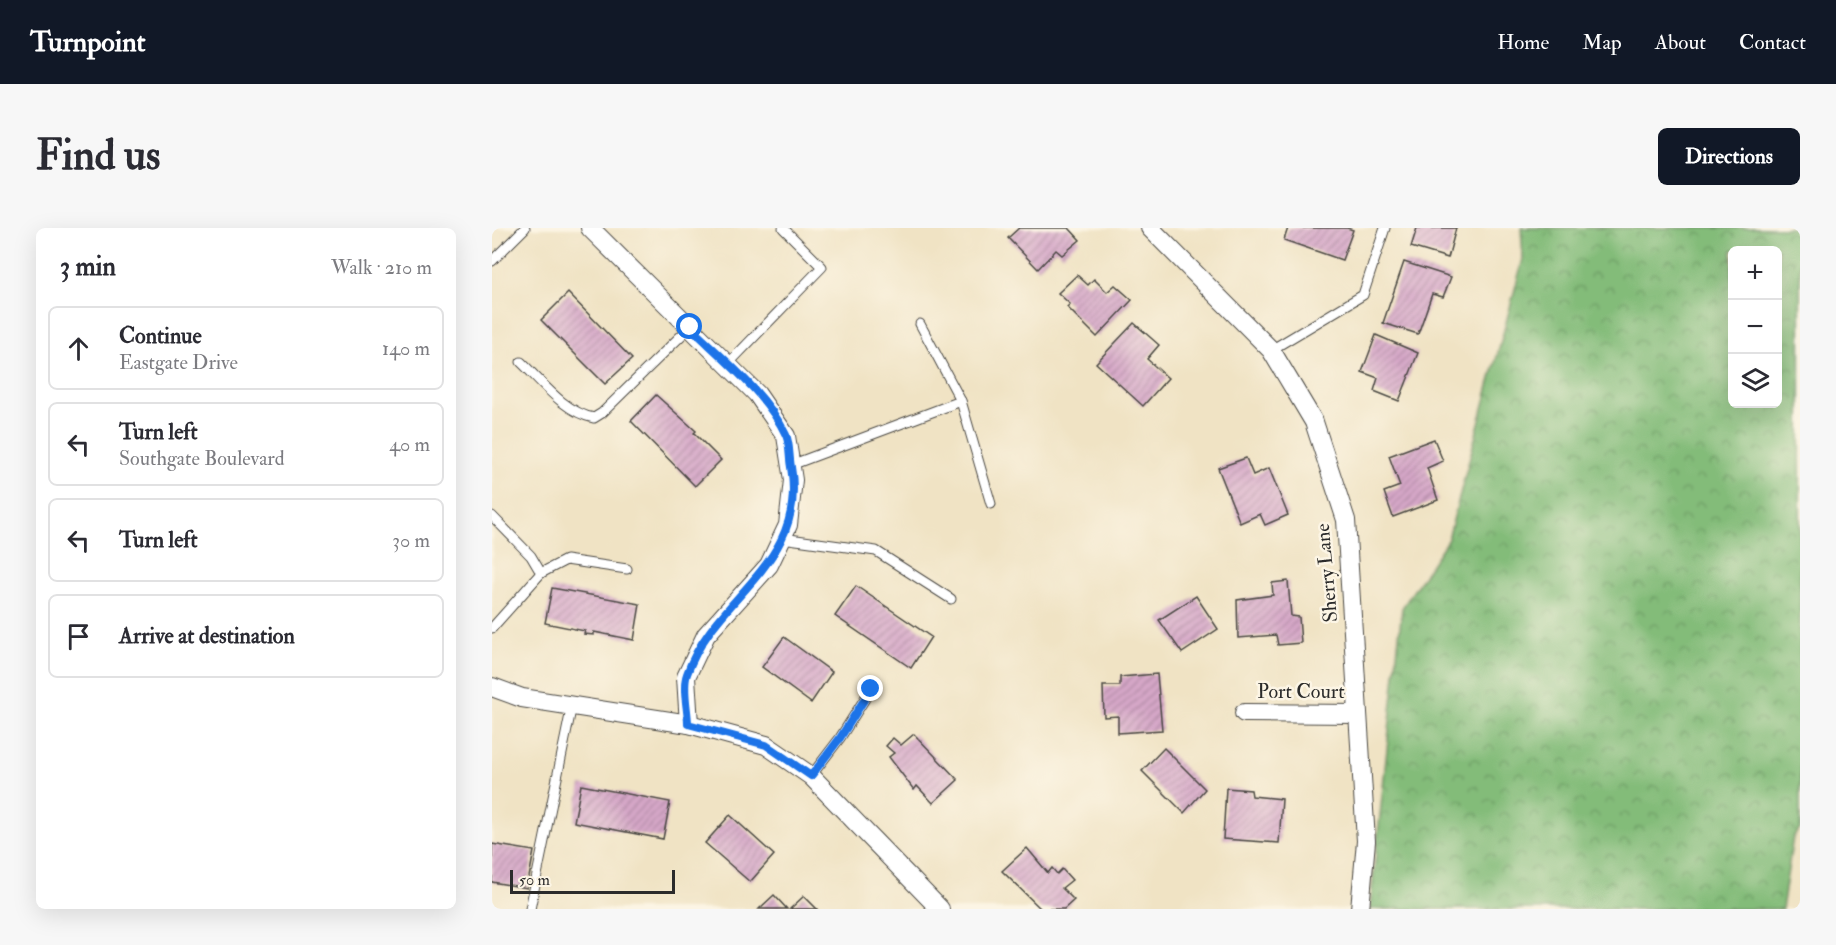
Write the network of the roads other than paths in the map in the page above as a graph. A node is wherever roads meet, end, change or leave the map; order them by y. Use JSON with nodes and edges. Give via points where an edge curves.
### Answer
{"nodes":[{"id":1,"x":525,"y":228,"type":"edge"},
{"id":2,"x":590,"y":228,"type":"edge"},
{"id":3,"x":783,"y":228,"type":"edge"},
{"id":4,"x":1150,"y":228,"type":"edge"},
{"id":5,"x":1385,"y":228,"type":"edge"},
{"id":6,"x":492,"y":261,"type":"edge"},
{"id":7,"x":920,"y":324,"type":"dead end"},
{"id":8,"x":690,"y":327,"type":"junction"},
{"id":9,"x":1271,"y":350,"type":"junction"},
{"id":10,"x":521,"y":362,"type":"dead end"},
{"id":11,"x":728,"y":364,"type":"junction"},
{"id":12,"x":961,"y":401,"type":"junction"},
{"id":13,"x":791,"y":465,"type":"junction"},
{"id":14,"x":991,"y":504,"type":"dead end"},
{"id":15,"x":492,"y":516,"type":"edge"},
{"id":16,"x":782,"y":538,"type":"junction"},
{"id":17,"x":627,"y":569,"type":"dead end"},
{"id":18,"x":541,"y":573,"type":"junction"},
{"id":19,"x":951,"y":599,"type":"dead end"},
{"id":20,"x":492,"y":628,"type":"edge"},
{"id":21,"x":492,"y":687,"type":"edge"},
{"id":22,"x":871,"y":689,"type":"dead end"},
{"id":23,"x":572,"y":705,"type":"junction"},
{"id":24,"x":1244,"y":713,"type":"dead end"},
{"id":25,"x":1358,"y":714,"type":"junction"},
{"id":26,"x":688,"y":724,"type":"junction"},
{"id":27,"x":811,"y":776,"type":"junction"},
{"id":28,"x":530,"y":909,"type":"edge"},
{"id":29,"x":940,"y":909,"type":"edge"},
{"id":30,"x":1360,"y":909,"type":"edge"}],
"edges":[{"from":1,"to":6,"type":"lane"},
{"from":2,"to":8,"type":"street"},
{"from":3,"to":11,"type":"lane","via":[[822,267]]},
{"from":4,"to":9,"type":"street","name":"Sherry Lane"},
{"from":5,"to":9,"type":"lane","via":[[1363,295]]},
{"from":7,"to":12,"type":"lane"},
{"from":8,"to":10,"type":"lane","via":[[594,418],[585,417],[562,402]]},
{"from":8,"to":11,"type":"street"},
{"from":9,"to":25,"type":"street","name":"Sherry Lane","via":[[1314,422],[1346,520]]},
{"from":11,"to":13,"type":"street","via":[[757,394],[786,436]]},
{"from":12,"to":13,"type":"lane"},
{"from":12,"to":14,"type":"lane"},
{"from":13,"to":16,"type":"street","via":[[794,480],[788,525]]},
{"from":15,"to":18,"type":"lane","via":[[531,556]]},
{"from":16,"to":19,"type":"lane","via":[[876,551]]},
{"from":16,"to":26,"type":"street","via":[[769,565],[706,635],[686,677]]},
{"from":17,"to":18,"type":"lane","via":[[566,560]]},
{"from":18,"to":20,"type":"lane"},
{"from":21,"to":23,"type":"street","via":[[522,698]]},
{"from":22,"to":27,"type":"lane"},
{"from":23,"to":26,"type":"street"},
{"from":23,"to":28,"type":"lane"},
{"from":24,"to":25,"type":"street","name":"Port Court"},
{"from":25,"to":30,"type":"street","name":"Sherry Lane","via":[[1366,841]]},
{"from":26,"to":27,"type":"street","via":[[766,745]]},
{"from":27,"to":29,"type":"street"}]}
